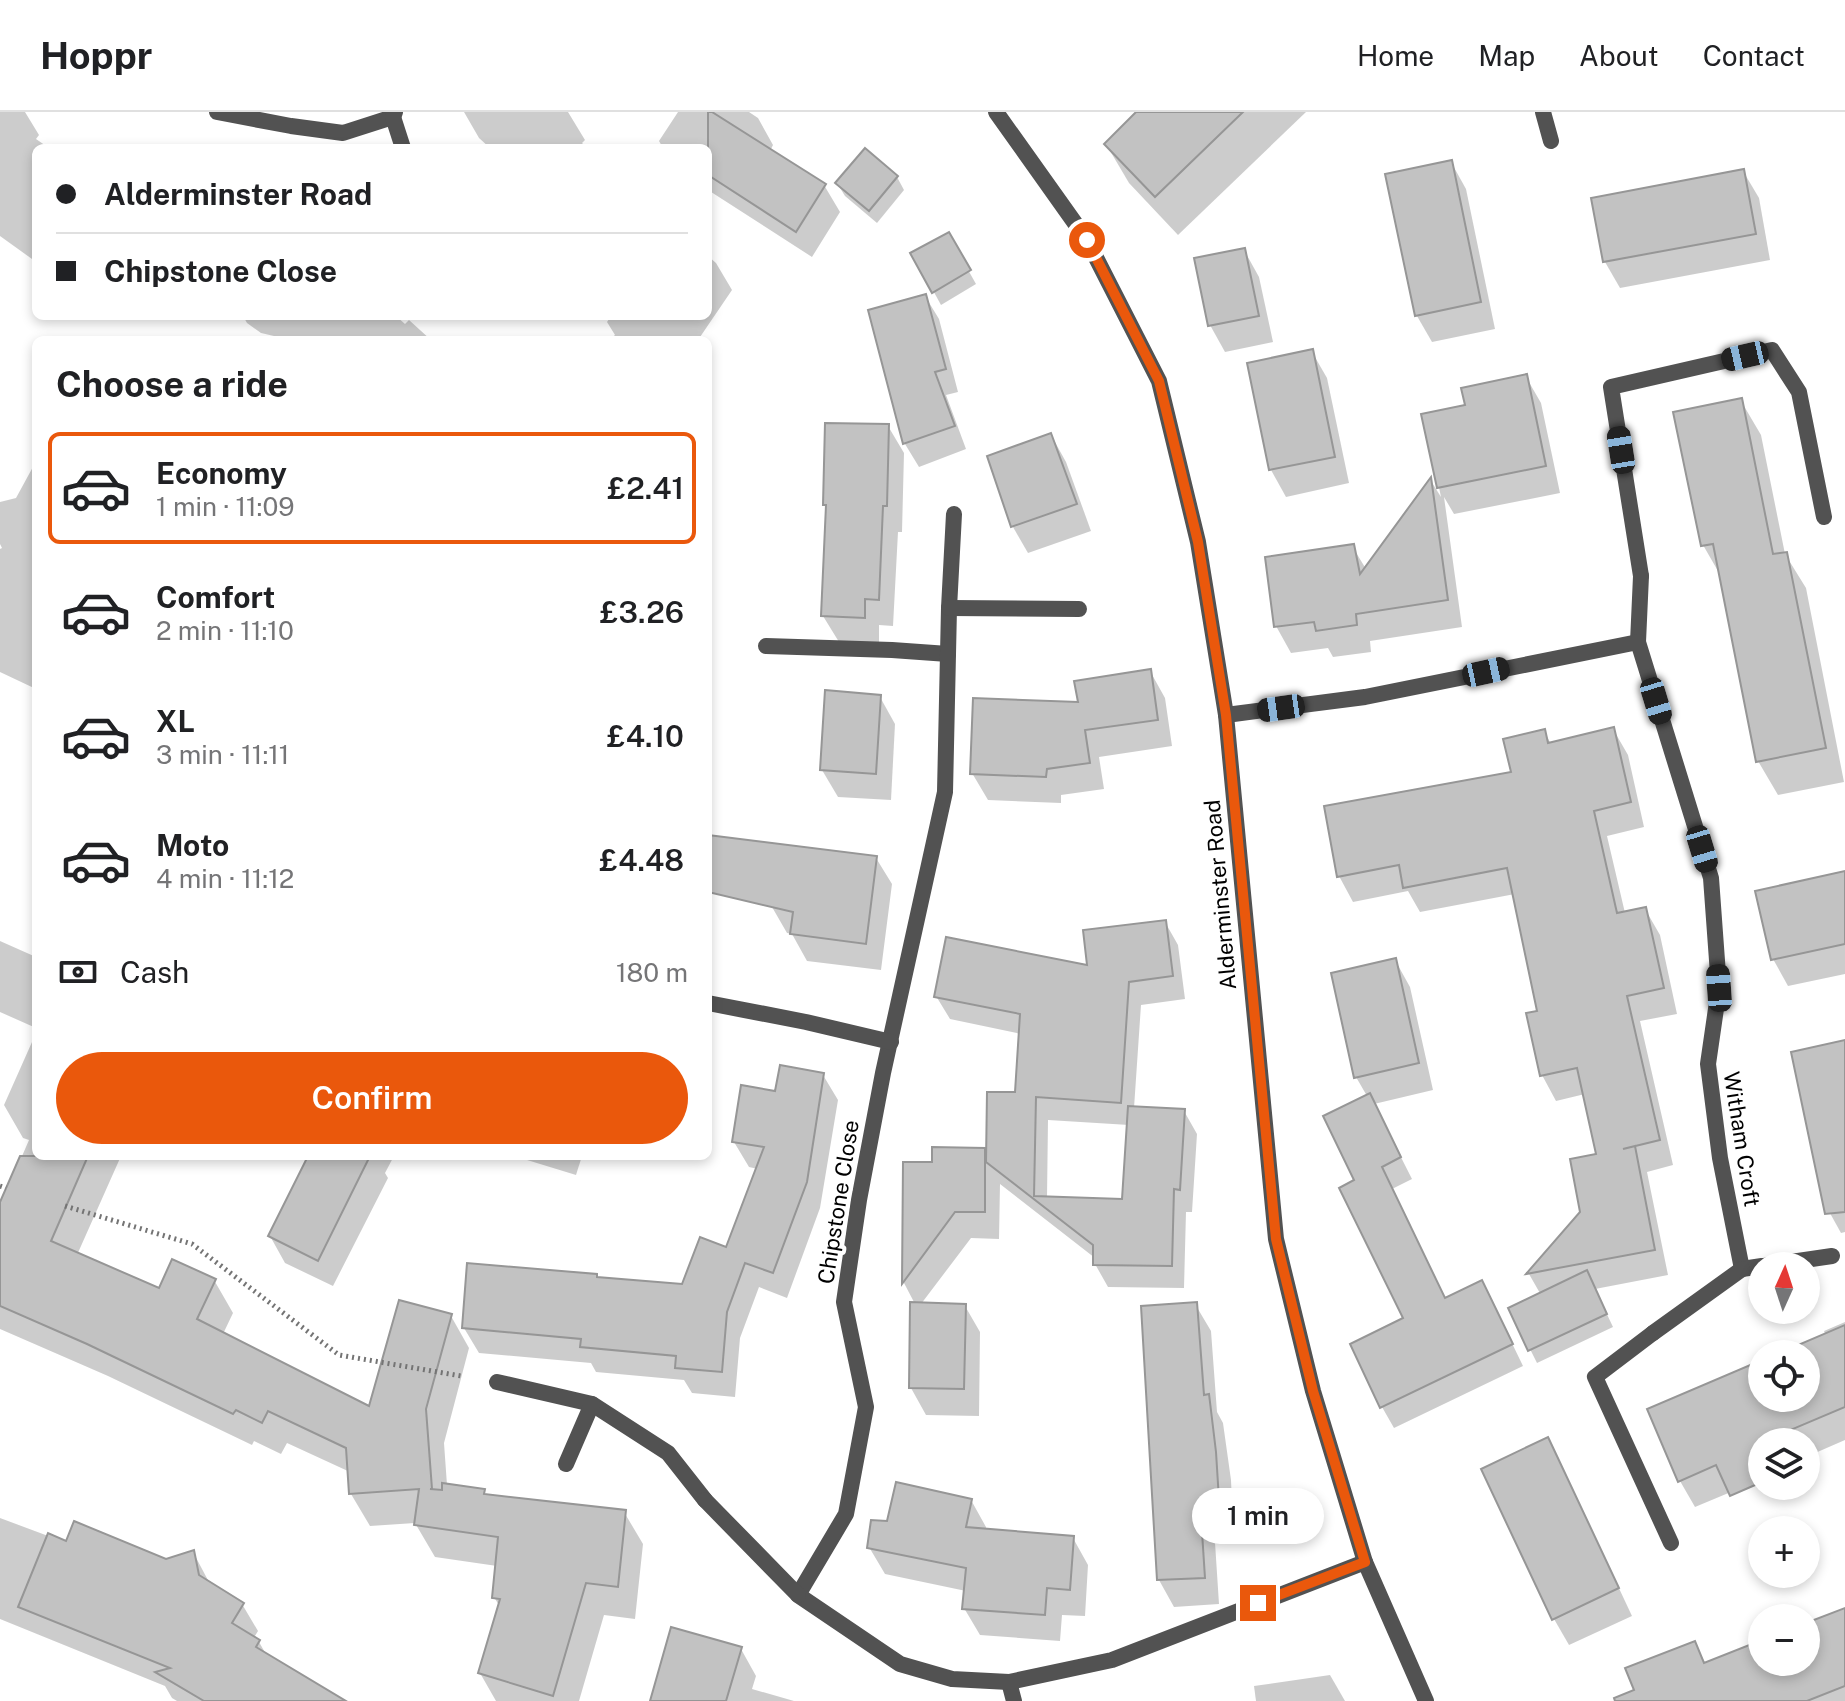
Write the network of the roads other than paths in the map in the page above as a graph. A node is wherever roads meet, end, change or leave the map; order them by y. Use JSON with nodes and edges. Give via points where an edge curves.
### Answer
{"nodes":[{"id":1,"x":217,"y":112,"type":"edge"},
{"id":2,"x":996,"y":112,"type":"edge"},
{"id":3,"x":1543,"y":112,"type":"edge"},
{"id":4,"x":394,"y":114,"type":"edge"},
{"id":5,"x":1551,"y":141,"type":"dead end"},
{"id":6,"x":402,"y":144,"type":"edge"},
{"id":7,"x":954,"y":514,"type":"dead end"},
{"id":8,"x":1824,"y":517,"type":"dead end"},
{"id":9,"x":949,"y":608,"type":"junction"},
{"id":10,"x":1079,"y":609,"type":"dead end"},
{"id":11,"x":1638,"y":642,"type":"junction"},
{"id":12,"x":766,"y":646,"type":"dead end"},
{"id":13,"x":948,"y":654,"type":"junction"},
{"id":14,"x":1226,"y":715,"type":"junction"},
{"id":15,"x":712,"y":1004,"type":"edge"},
{"id":16,"x":891,"y":1042,"type":"junction"},
{"id":17,"x":1832,"y":1256,"type":"dead end"},
{"id":18,"x":1820,"y":1258,"type":"edge"},
{"id":19,"x":1748,"y":1268,"type":"edge"},
{"id":20,"x":1742,"y":1269,"type":"junction"},
{"id":21,"x":497,"y":1382,"type":"road end"},
{"id":22,"x":592,"y":1404,"type":"junction"},
{"id":23,"x":566,"y":1464,"type":"dead end"},
{"id":24,"x":1671,"y":1543,"type":"dead end"},
{"id":25,"x":1365,"y":1562,"type":"junction"},
{"id":26,"x":798,"y":1595,"type":"junction"},
{"id":27,"x":1009,"y":1682,"type":"junction"},
{"id":28,"x":1014,"y":1701,"type":"edge"},
{"id":29,"x":1426,"y":1701,"type":"edge"}],
"edges":[{"from":1,"to":4,"type":"street","via":[[343,133]]},
{"from":2,"to":14,"type":"street","name":"Alderminster Road","via":[[1087,240],[1159,381],[1198,542]]},
{"from":3,"to":5,"type":"street"},
{"from":4,"to":6,"type":"street"},
{"from":7,"to":9,"type":"street","name":"Chipstone Close"},
{"from":8,"to":11,"type":"street","name":"Witham Croft","via":[[1799,392],[1772,350],[1611,387],[1641,576]]},
{"from":9,"to":10,"type":"street"},
{"from":9,"to":13,"type":"street","name":"Chipstone Close"},
{"from":11,"to":14,"type":"street","via":[[1365,697]]},
{"from":11,"to":20,"type":"street","name":"Witham Croft","via":[[1711,878],[1719,988],[1708,1064]]},
{"from":12,"to":13,"type":"street"},
{"from":13,"to":16,"type":"street","name":"Chipstone Close","via":[[945,792]]},
{"from":14,"to":25,"type":"street","name":"Alderminster Road","via":[[1276,1239],[1313,1391]]},
{"from":15,"to":16,"type":"street"},
{"from":16,"to":26,"type":"street","name":"Chipstone Close","via":[[844,1302],[866,1407],[846,1514]]},
{"from":17,"to":18,"type":"street"},
{"from":19,"to":20,"type":"street"},
{"from":20,"to":24,"type":"street","via":[[1595,1377]]},
{"from":21,"to":22,"type":"street"},
{"from":22,"to":23,"type":"street"},
{"from":22,"to":26,"type":"street","via":[[668,1453],[705,1500]]},
{"from":25,"to":27,"type":"street","via":[[1112,1660]]},
{"from":25,"to":29,"type":"street","name":"Alderminster Road"},
{"from":26,"to":27,"type":"street","via":[[900,1664],[952,1679]]},
{"from":27,"to":28,"type":"street"}]}
